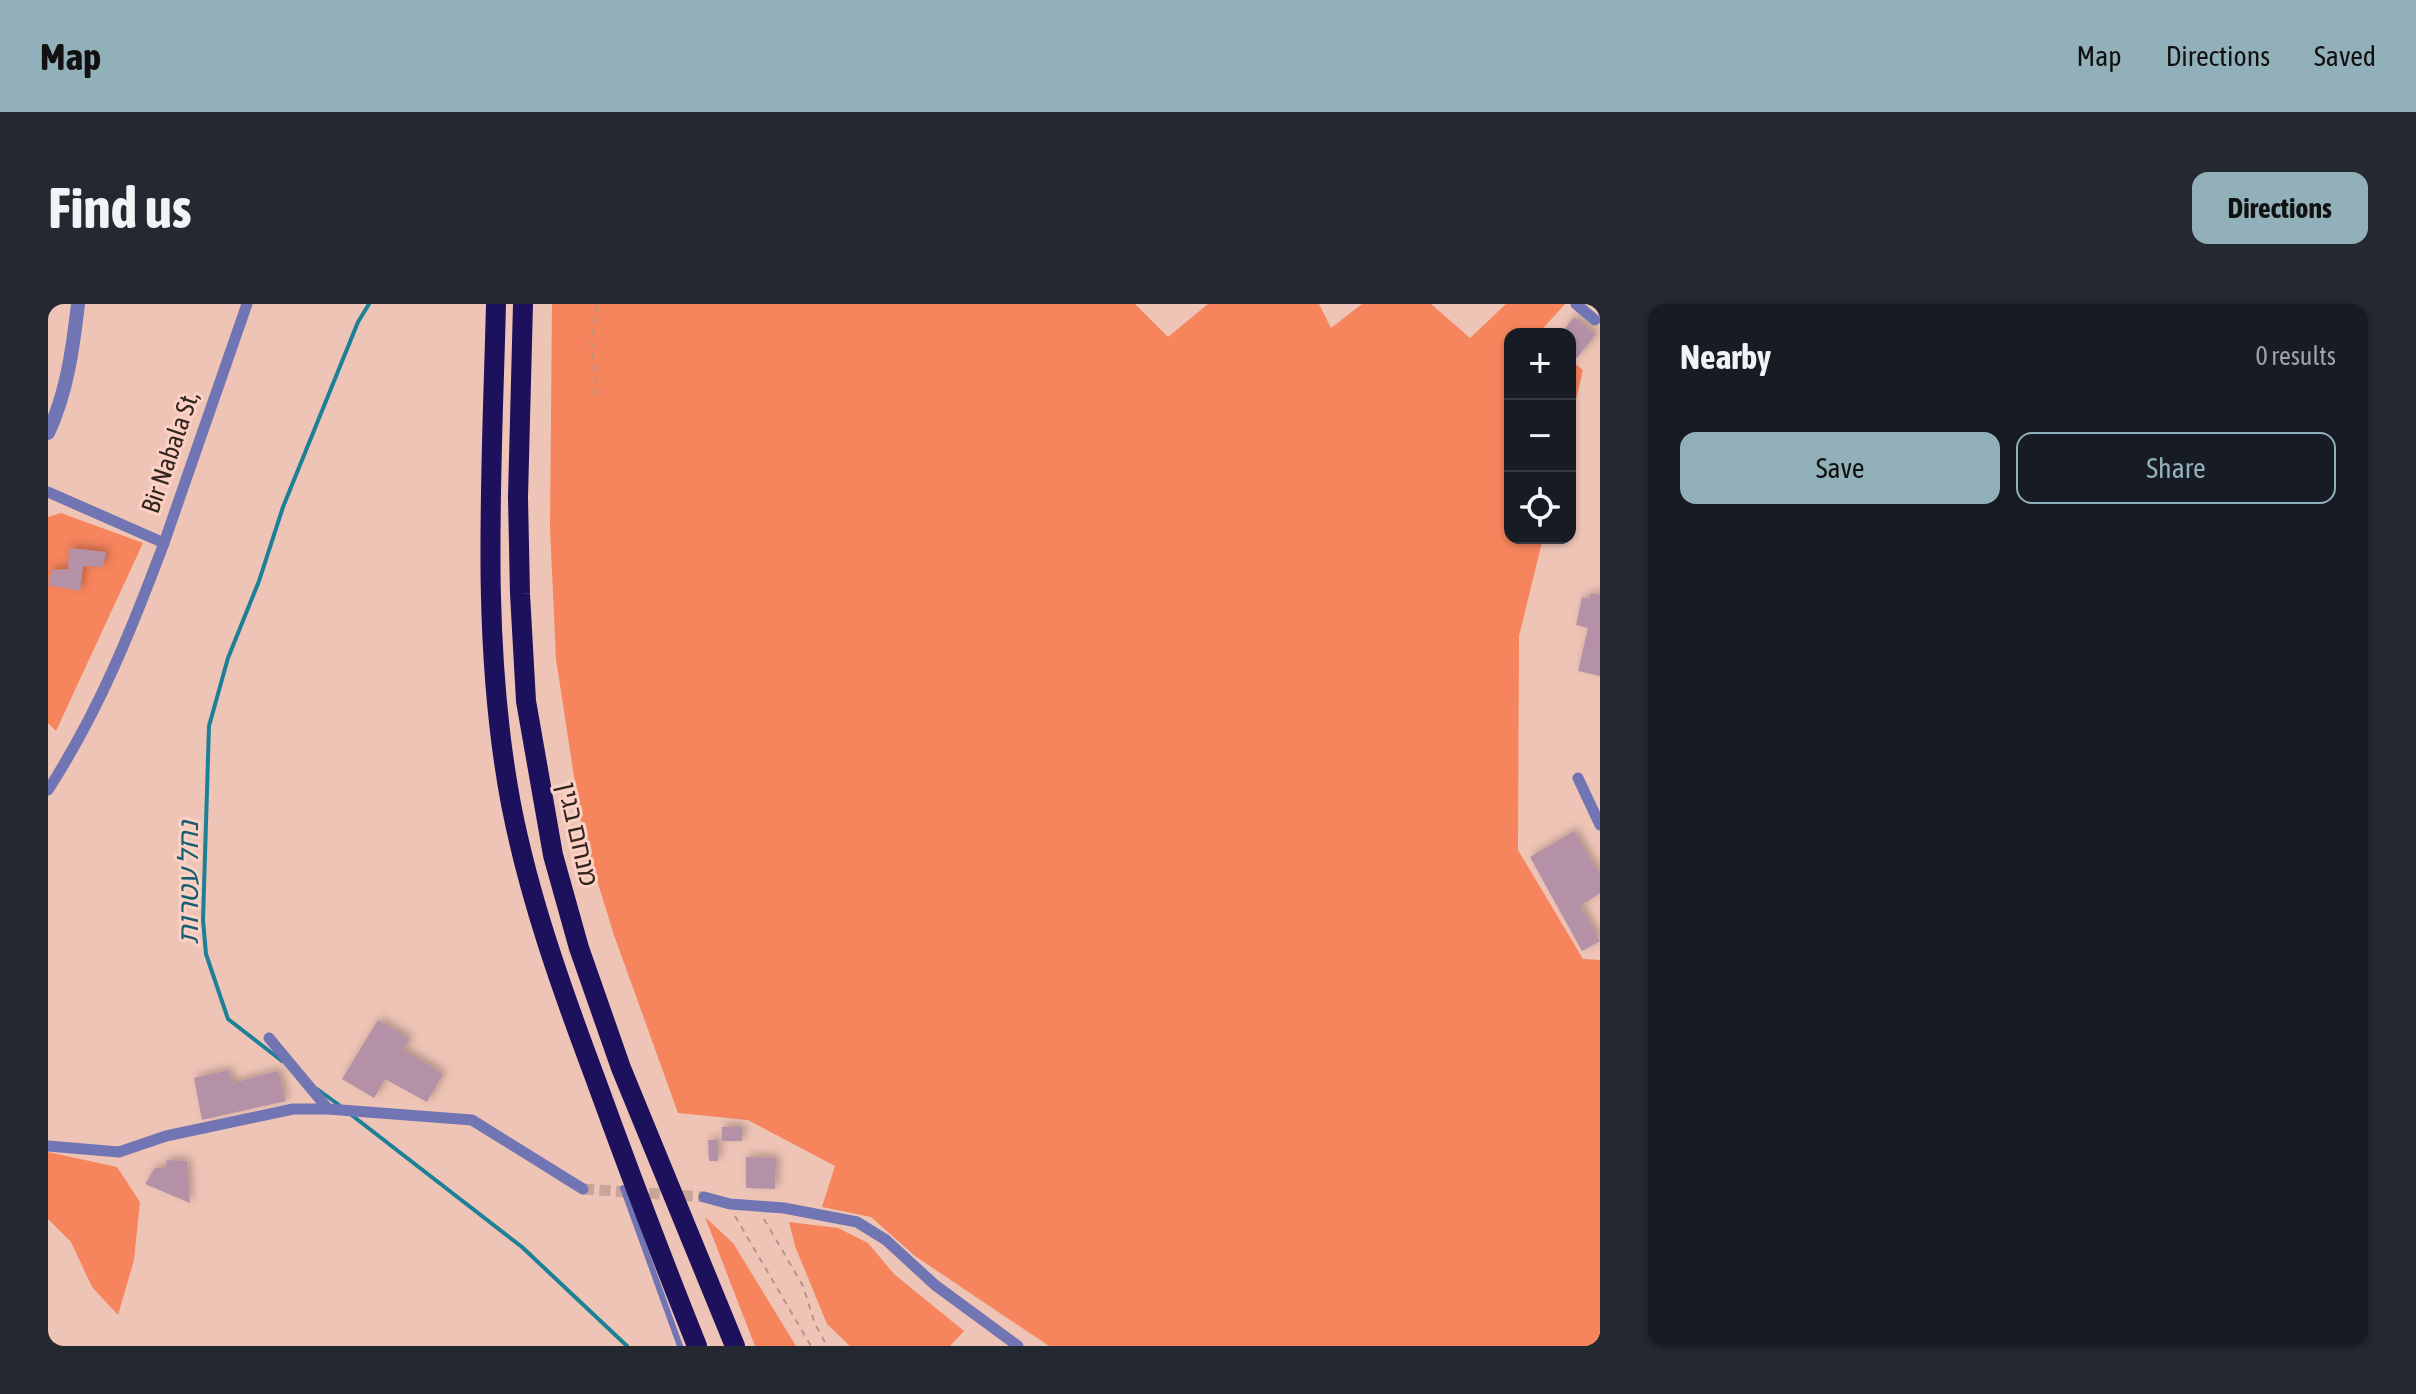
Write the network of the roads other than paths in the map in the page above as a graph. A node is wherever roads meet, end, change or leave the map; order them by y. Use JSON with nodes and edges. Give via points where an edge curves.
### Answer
{"nodes":[{"id":1,"x":78,"y":304,"type":"edge"},
{"id":2,"x":247,"y":304,"type":"edge"},
{"id":3,"x":496,"y":304,"type":"edge"},
{"id":4,"x":523,"y":304,"type":"edge"},
{"id":5,"x":1576,"y":304,"type":"edge"},
{"id":6,"x":1595,"y":320,"type":"dead end"},
{"id":7,"x":48,"y":433,"type":"edge"},
{"id":8,"x":48,"y":492,"type":"edge"},
{"id":9,"x":164,"y":543,"type":"junction"},
{"id":10,"x":1578,"y":778,"type":"dead end"},
{"id":11,"x":48,"y":790,"type":"edge"},
{"id":12,"x":1600,"y":825,"type":"edge"},
{"id":13,"x":269,"y":1038,"type":"dead end"},
{"id":14,"x":328,"y":1109,"type":"junction"},
{"id":15,"x":48,"y":1146,"type":"edge"},
{"id":16,"x":623,"y":1188,"type":"dead end"},
{"id":17,"x":583,"y":1189,"type":"tunnel mouth"},
{"id":18,"x":704,"y":1197,"type":"tunnel mouth"},
{"id":19,"x":680,"y":1346,"type":"edge"},
{"id":20,"x":697,"y":1346,"type":"edge"},
{"id":21,"x":735,"y":1346,"type":"edge"},
{"id":22,"x":1018,"y":1346,"type":"edge"}],
"edges":[{"from":1,"to":7,"type":"street","via":[[58,411]]},
{"from":2,"to":9,"type":"street","name":"Bir Nabala St,"},
{"from":3,"to":20,"type":"highway","via":[[491,601],[511,804],[553,963]]},
{"from":4,"to":21,"type":"highway","name":"מנחם בגין","via":[[520,594],[526,701],[553,855],[621,1068]]},
{"from":5,"to":6,"type":"street"},
{"from":8,"to":9,"type":"street","name":"Bir Nabala St,"},
{"from":9,"to":11,"type":"street","via":[[127,642],[79,743]]},
{"from":10,"to":12,"type":"street"},
{"from":13,"to":14,"type":"street"},
{"from":14,"to":15,"type":"street","via":[[279,1112],[166,1136],[119,1152]]},
{"from":14,"to":17,"type":"street","via":[[472,1120]]},
{"from":16,"to":19,"type":"lane"},
{"from":18,"to":22,"type":"street","via":[[857,1222]]}]}
